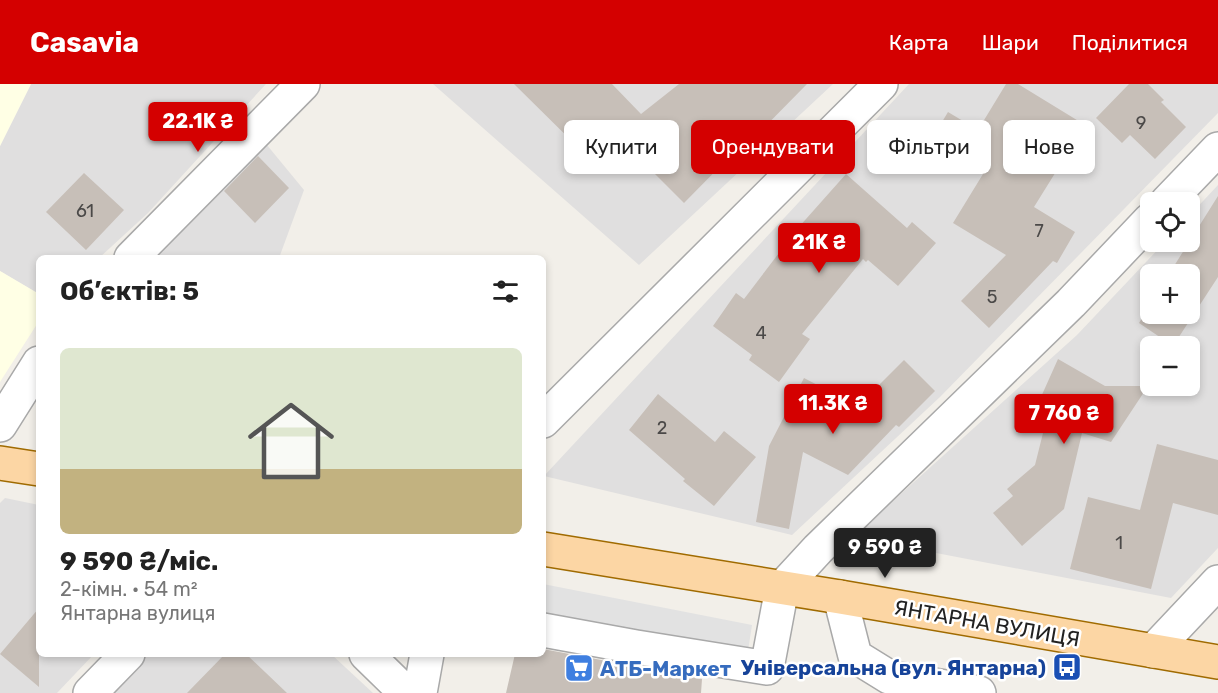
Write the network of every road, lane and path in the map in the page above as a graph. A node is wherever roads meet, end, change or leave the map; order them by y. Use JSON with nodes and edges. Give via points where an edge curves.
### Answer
{"nodes":[{"id":1,"x":303,"y":84,"type":"edge"},
{"id":2,"x":881,"y":84,"type":"edge"},
{"id":3,"x":1218,"y":149,"type":"edge"},
{"id":4,"x":1177,"y":192,"type":"edge"},
{"id":5,"x":1140,"y":231,"type":"edge"},
{"id":6,"x":134,"y":255,"type":"edge"},
{"id":7,"x":36,"y":368,"type":"edge"},
{"id":8,"x":546,"y":418,"type":"edge"},
{"id":9,"x":0,"y":425,"type":"edge"},
{"id":10,"x":0,"y":463,"type":"edge"},
{"id":11,"x":36,"y":469,"type":"edge"},
{"id":12,"x":546,"y":549,"type":"edge"},
{"id":13,"x":1218,"y":582,"type":"edge"},
{"id":14,"x":782,"y":588,"type":"junction"},
{"id":15,"x":840,"y":597,"type":"junction"},
{"id":16,"x":546,"y":631,"type":"edge"},
{"id":17,"x":1153,"y":651,"type":"junction"},
{"id":18,"x":125,"y":657,"type":"edge"},
{"id":19,"x":369,"y":657,"type":"edge"},
{"id":20,"x":426,"y":657,"type":"edge"},
{"id":21,"x":1218,"y":662,"type":"edge"},
{"id":22,"x":90,"y":693,"type":"edge"},
{"id":23,"x":406,"y":693,"type":"edge"},
{"id":24,"x":420,"y":693,"type":"edge"},
{"id":25,"x":980,"y":693,"type":"edge"}],
"edges":[{"from":1,"to":6,"type":"street"},
{"from":2,"to":8,"type":"street"},
{"from":3,"to":4,"type":"street"},
{"from":5,"to":14,"type":"street"},
{"from":7,"to":9,"type":"street"},
{"from":10,"to":11,"type":"main road"},
{"from":12,"to":14,"type":"main road","name":"ЯНТАРНА ВУЛИЦЯ"},
{"from":13,"to":17,"type":"street"},
{"from":14,"to":15,"type":"main road","name":"ЯНТАРНА ВУЛИЦЯ"},
{"from":14,"to":16,"type":"street","via":[[767,668]]},
{"from":15,"to":17,"type":"main road","name":"ЯНТАРНА ВУЛИЦЯ"},
{"from":15,"to":25,"type":"street","via":[[855,656],[889,677]]},
{"from":17,"to":21,"type":"main road","name":"ЯНТАРНА ВУЛИЦЯ"},
{"from":18,"to":22,"type":"street"},
{"from":19,"to":23,"type":"street"},
{"from":20,"to":24,"type":"street"}]}
